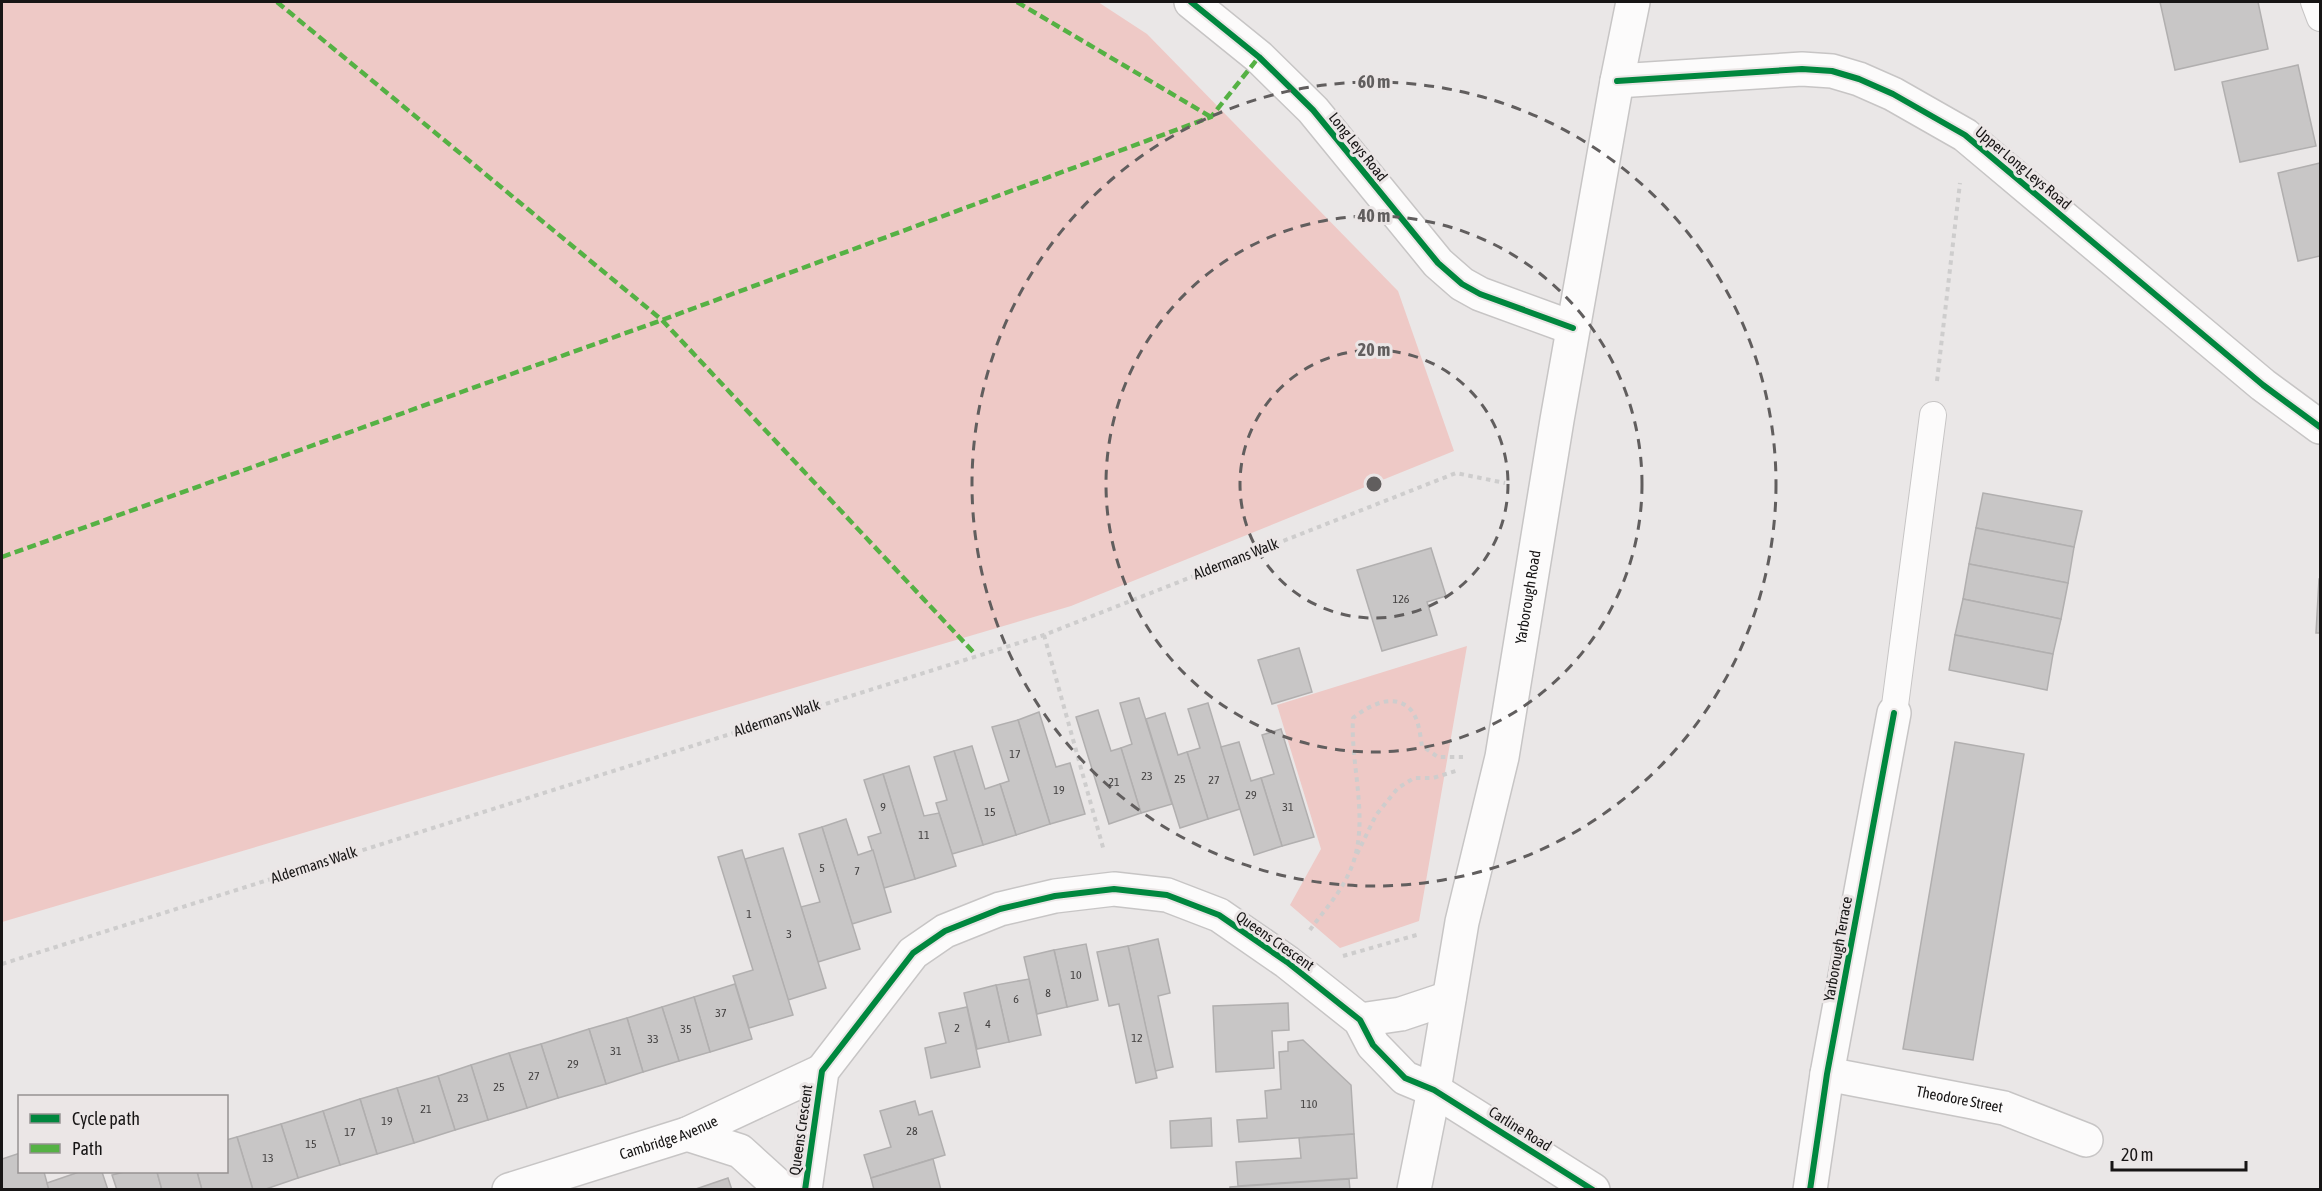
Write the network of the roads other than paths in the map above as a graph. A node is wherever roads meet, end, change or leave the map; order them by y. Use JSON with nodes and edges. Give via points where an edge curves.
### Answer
{"nodes":[{"id":1,"x":1191,"y":2,"type":"edge"},
{"id":2,"x":1633,"y":2,"type":"edge"},
{"id":3,"x":2314,"y":2,"type":"edge"},
{"id":4,"x":2320,"y":18,"type":"edge"},
{"id":5,"x":1617,"y":81,"type":"junction"},
{"id":6,"x":1573,"y":328,"type":"junction"},
{"id":7,"x":1933,"y":415,"type":"road end"},
{"id":8,"x":2320,"y":427,"type":"edge"},
{"id":9,"x":1894,"y":713,"type":"joint"},
{"id":10,"x":1449,"y":998,"type":"junction"},
{"id":11,"x":1360,"y":1020,"type":"junction"},
{"id":12,"x":822,"y":1071,"type":"junction"},
{"id":13,"x":1827,"y":1074,"type":"junction"},
{"id":14,"x":1434,"y":1090,"type":"junction"},
{"id":15,"x":687,"y":1134,"type":"junction"},
{"id":16,"x":2086,"y":1140,"type":"dead end"},
{"id":17,"x":509,"y":1190,"type":"edge"},
{"id":18,"x":783,"y":1190,"type":"edge"},
{"id":19,"x":805,"y":1190,"type":"edge"},
{"id":20,"x":1414,"y":1190,"type":"edge"},
{"id":21,"x":1593,"y":1190,"type":"edge"},
{"id":22,"x":1810,"y":1190,"type":"edge"}],
"edges":[{"from":1,"to":6,"type":"street","name":"Long Leys Road","via":[[1260,57],[1313,110],[1438,263],[1462,284]]},
{"from":2,"to":5,"type":"street","name":"Yarborough Road"},
{"from":3,"to":4,"type":"lane"},
{"from":5,"to":6,"type":"street","name":"Yarborough Road"},
{"from":5,"to":8,"type":"street","name":"Upper Long Leys Road","via":[[1802,69],[1832,71],[1893,94],[1965,135],[2263,385]]},
{"from":6,"to":10,"type":"street","name":"Yarborough Road","via":[[1502,757],[1462,922]]},
{"from":7,"to":9,"type":"lane"},
{"from":9,"to":13,"type":"street","name":"Yarborough Terrace"},
{"from":10,"to":11,"type":"street","via":[[1401,1014]]},
{"from":10,"to":14,"type":"street","name":"Yarborough Road"},
{"from":11,"to":12,"type":"street","name":"Queens Crescent","via":[[1219,915],[1167,895],[1114,889],[1055,896],[1000,909],[945,931],[913,953]]},
{"from":11,"to":14,"type":"street","name":"Queens Crescent","via":[[1373,1045],[1405,1078]]},
{"from":12,"to":15,"type":"street","name":"Cambridge Avenue"},
{"from":12,"to":19,"type":"street","name":"Queens Crescent"},
{"from":13,"to":16,"type":"street","name":"Theodore Street","via":[[2004,1108]]},
{"from":13,"to":22,"type":"street","name":"Yarborough Terrace"},
{"from":14,"to":20,"type":"street","name":"Yarborough Road"},
{"from":14,"to":21,"type":"street","name":"Carline Road"},
{"from":15,"to":17,"type":"street","name":"Cambridge Avenue"},
{"from":15,"to":18,"type":"street","via":[[740,1150]]}]}
